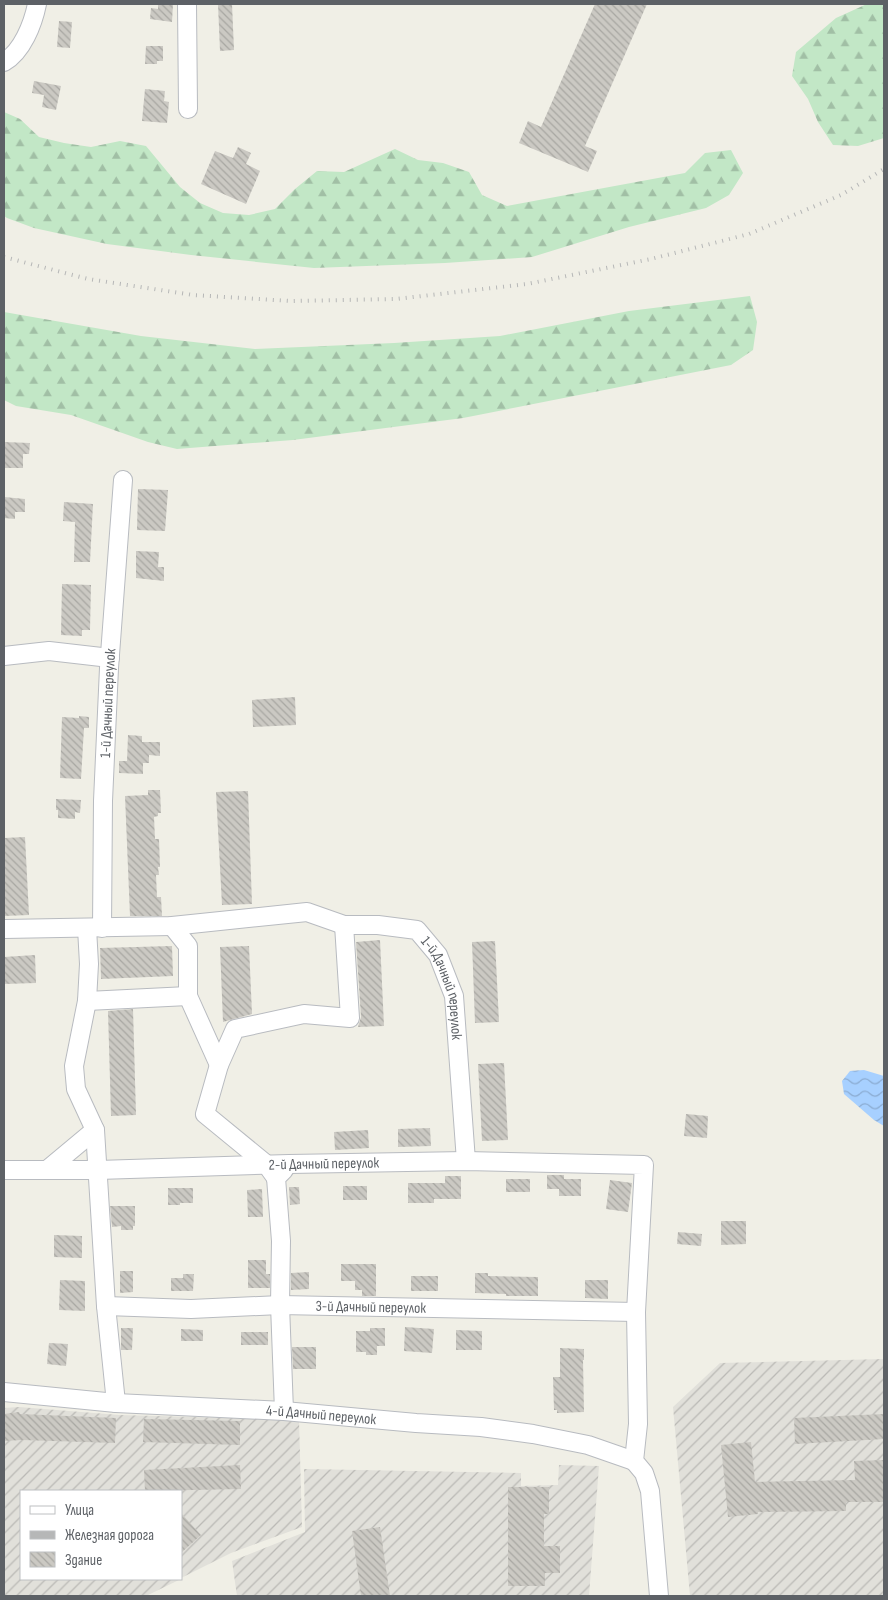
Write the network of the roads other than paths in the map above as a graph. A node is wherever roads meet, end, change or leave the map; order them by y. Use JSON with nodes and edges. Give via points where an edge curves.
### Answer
{"nodes":[{"id":1,"x":37,"y":4,"type":"edge"},
{"id":2,"x":187,"y":4,"type":"edge"},
{"id":3,"x":4,"y":62,"type":"edge"},
{"id":4,"x":188,"y":109,"type":"dead end"},
{"id":5,"x":123,"y":480,"type":"dead end"},
{"id":6,"x":4,"y":656,"type":"edge"},
{"id":7,"x":110,"y":658,"type":"junction"},
{"id":8,"x":344,"y":925,"type":"junction"},
{"id":9,"x":172,"y":926,"type":"junction"},
{"id":10,"x":94,"y":928,"type":"junction"},
{"id":11,"x":4,"y":929,"type":"edge"},
{"id":12,"x":188,"y":996,"type":"junction"},
{"id":13,"x":87,"y":1001,"type":"junction"},
{"id":14,"x":219,"y":1065,"type":"junction"},
{"id":15,"x":95,"y":1130,"type":"junction"},
{"id":16,"x":466,"y":1161,"type":"junction"},
{"id":17,"x":4,"y":1170,"type":"edge"},
{"id":18,"x":47,"y":1170,"type":"junction"},
{"id":19,"x":98,"y":1170,"type":"junction"},
{"id":20,"x":271,"y":1171,"type":"junction"},
{"id":21,"x":280,"y":1305,"type":"junction"},
{"id":22,"x":106,"y":1306,"type":"junction"},
{"id":23,"x":636,"y":1312,"type":"junction"},
{"id":24,"x":4,"y":1392,"type":"edge"},
{"id":25,"x":116,"y":1403,"type":"junction"},
{"id":26,"x":284,"y":1411,"type":"junction"},
{"id":27,"x":634,"y":1461,"type":"junction"},
{"id":28,"x":658,"y":1596,"type":"edge"}],
"edges":[{"from":1,"to":3,"type":"street","via":[[21,47]]},
{"from":2,"to":4,"type":"street"},
{"from":5,"to":7,"type":"street","name":"1-й Дачный переулок"},
{"from":6,"to":7,"type":"street","via":[[49,651]]},
{"from":7,"to":10,"type":"street","name":"1-й Дачный переулок"},
{"from":8,"to":9,"type":"street","name":"1-й Дачный переулок","via":[[307,912]]},
{"from":8,"to":14,"type":"street","via":[[350,1018],[304,1014],[235,1029]]},
{"from":8,"to":16,"type":"street","name":"1-й Дачный переулок","via":[[417,930],[438,955],[454,996]]},
{"from":9,"to":10,"type":"street","name":"1-й Дачный переулок"},
{"from":9,"to":12,"type":"street","via":[[188,946]]},
{"from":10,"to":11,"type":"street","name":"1-й Дачный переулок"},
{"from":10,"to":13,"type":"street"},
{"from":12,"to":13,"type":"street"},
{"from":12,"to":14,"type":"street"},
{"from":13,"to":15,"type":"street","via":[[74,1066],[76,1089]]},
{"from":14,"to":20,"type":"street","via":[[205,1114]]},
{"from":15,"to":18,"type":"street"},
{"from":15,"to":19,"type":"street"},
{"from":16,"to":20,"type":"street","name":"2-й Дачный переулок","via":[[289,1164]]},
{"from":16,"to":23,"type":"street","name":"2-й Дачный переулок","via":[[644,1165]]},
{"from":17,"to":18,"type":"street","name":"2-й Дачный переулок"},
{"from":18,"to":19,"type":"street","name":"2-й Дачный переулок"},
{"from":19,"to":20,"type":"street","name":"2-й Дачный переулок"},
{"from":19,"to":22,"type":"street"},
{"from":20,"to":21,"type":"street","via":[[280,1241]]},
{"from":21,"to":22,"type":"street","name":"3-й Дачный переулок","via":[[191,1309]]},
{"from":21,"to":23,"type":"street","name":"3-й Дачный переулок"},
{"from":21,"to":26,"type":"street"},
{"from":22,"to":25,"type":"street"},
{"from":23,"to":27,"type":"street","via":[[638,1424]]},
{"from":24,"to":25,"type":"street","name":"4-й Дачный переулок"},
{"from":25,"to":26,"type":"street","name":"4-й Дачный переулок"},
{"from":26,"to":27,"type":"street","name":"4-й Дачный переулок","via":[[533,1434],[588,1445]]},
{"from":27,"to":28,"type":"street","via":[[644,1473],[650,1491]]}]}
